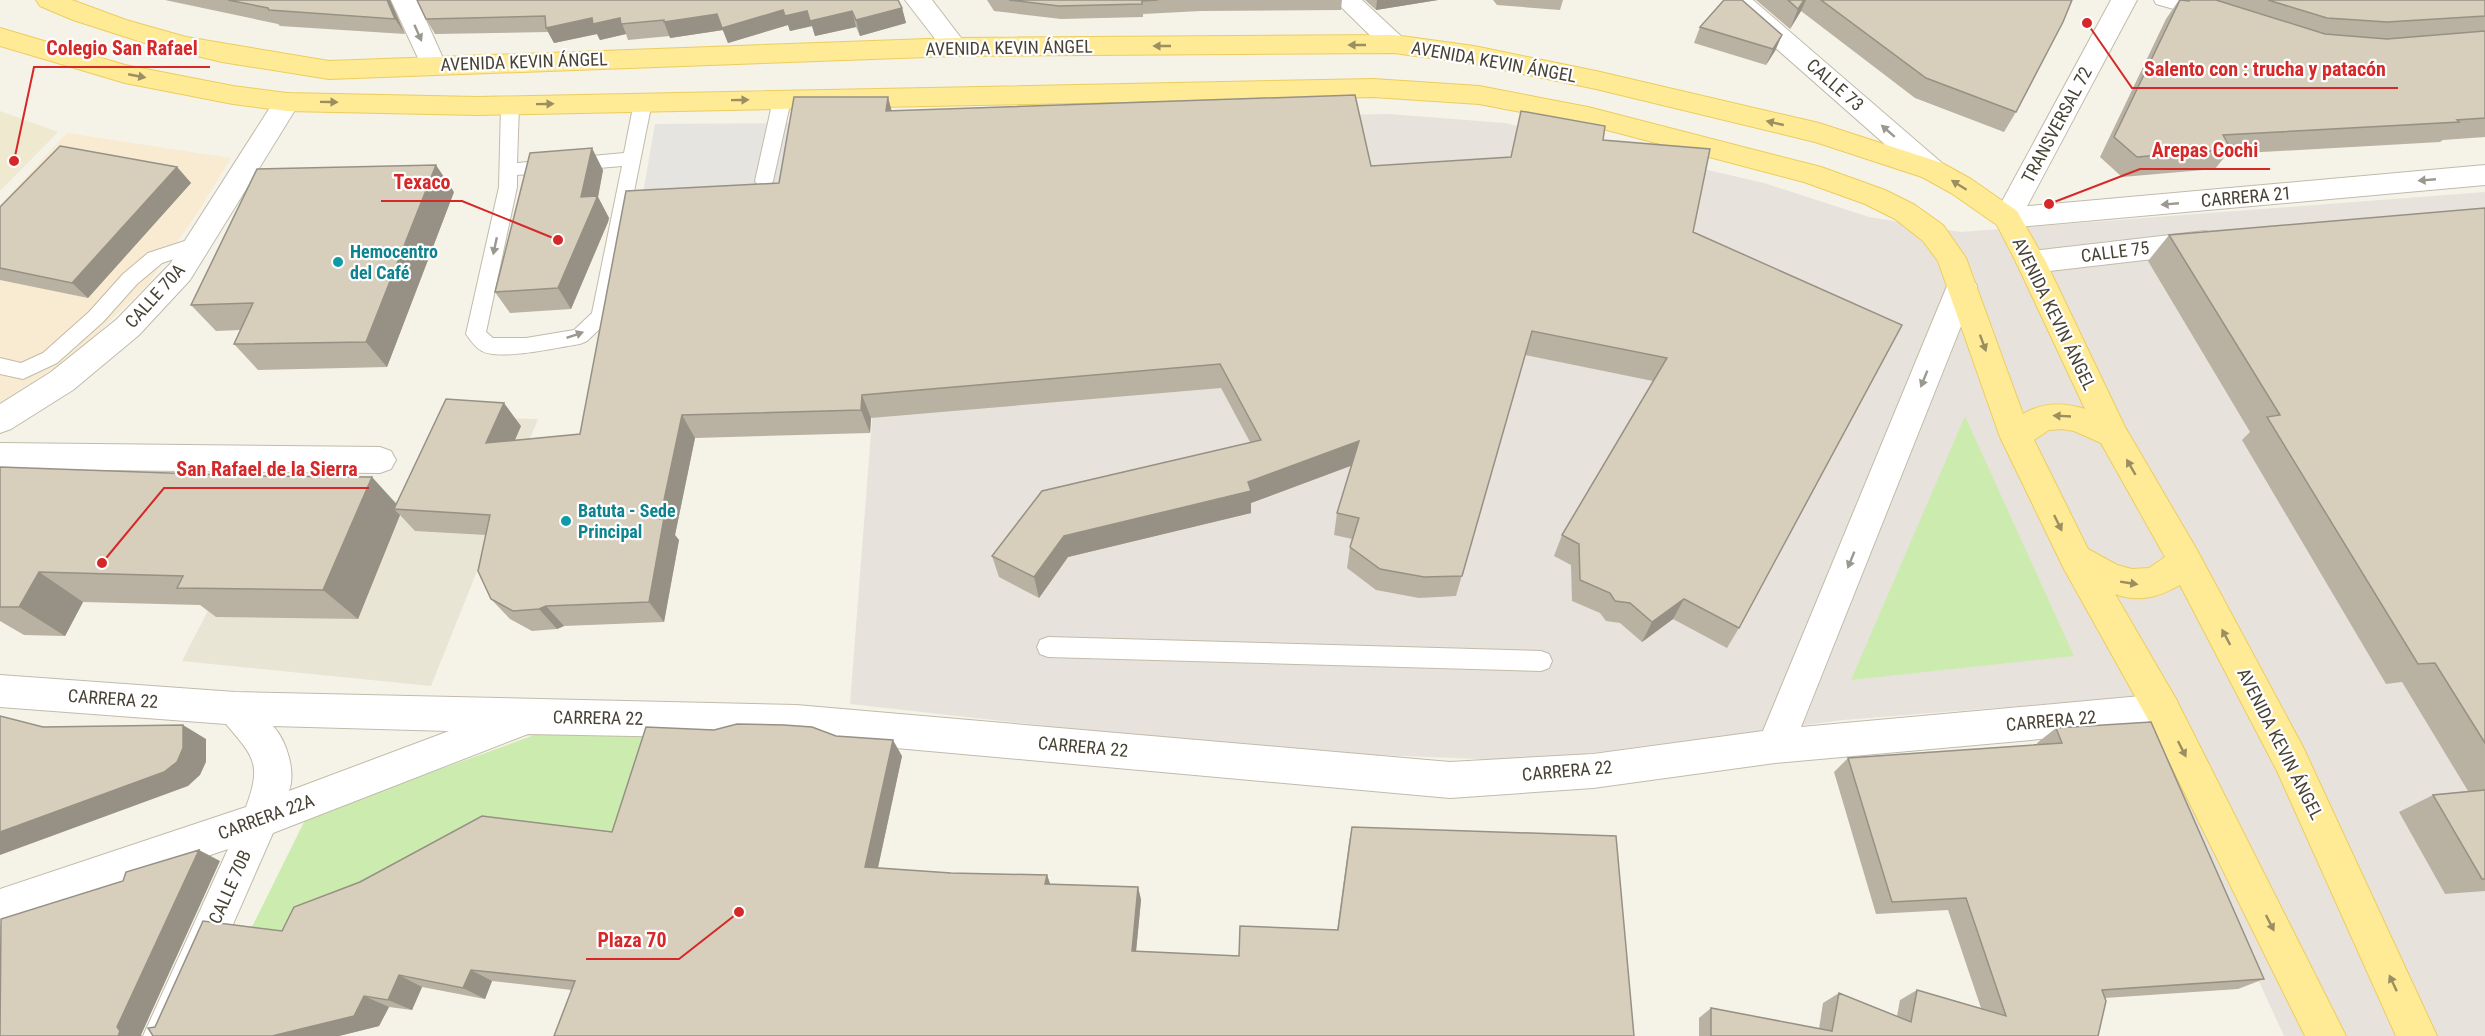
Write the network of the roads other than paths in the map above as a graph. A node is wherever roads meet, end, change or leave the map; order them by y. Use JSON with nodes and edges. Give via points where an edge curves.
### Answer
{"nodes":[{"id":1,"x":49,"y":0,"type":"edge"},
{"id":2,"x":404,"y":0,"type":"edge"},
{"id":3,"x":918,"y":0,"type":"edge"},
{"id":4,"x":1347,"y":0,"type":"edge"},
{"id":5,"x":1737,"y":0,"type":"edge"},
{"id":6,"x":2124,"y":0,"type":"edge"},
{"id":7,"x":2162,"y":0,"type":"edge"},
{"id":8,"x":2219,"y":18,"type":"edge"},
{"id":9,"x":0,"y":37,"type":"edge"},
{"id":10,"x":1394,"y":44,"type":"junction"},
{"id":11,"x":955,"y":47,"type":"junction"},
{"id":12,"x":433,"y":65,"type":"junction"},
{"id":13,"x":782,"y":100,"type":"junction"},
{"id":14,"x":287,"y":102,"type":"junction"},
{"id":15,"x":643,"y":102,"type":"junction"},
{"id":16,"x":510,"y":105,"type":"junction"},
{"id":17,"x":631,"y":159,"type":"junction"},
{"id":18,"x":508,"y":170,"type":"junction"},
{"id":19,"x":1932,"y":170,"type":"junction"},
{"id":20,"x":2485,"y":175,"type":"edge"},
{"id":21,"x":764,"y":181,"type":"edge"},
{"id":22,"x":2007,"y":218,"type":"junction"},
{"id":23,"x":2229,"y":239,"type":"edge"},
{"id":24,"x":197,"y":244,"type":"junction"},
{"id":25,"x":2031,"y":262,"type":"junction"},
{"id":26,"x":1962,"y":286,"type":"junction"},
{"id":27,"x":0,"y":366,"type":"edge"},
{"id":28,"x":0,"y":420,"type":"edge"},
{"id":29,"x":2112,"y":434,"type":"junction"},
{"id":30,"x":2016,"y":437,"type":"junction"},
{"id":31,"x":0,"y":456,"type":"edge"},
{"id":32,"x":380,"y":460,"type":"dead end"},
{"id":33,"x":2076,"y":559,"type":"junction"},
{"id":34,"x":2185,"y":560,"type":"junction"},
{"id":35,"x":1048,"y":647,"type":"dead end"},
{"id":36,"x":1540,"y":661,"type":"dead end"},
{"id":37,"x":0,"y":691,"type":"edge"},
{"id":38,"x":235,"y":708,"type":"junction"},
{"id":39,"x":2163,"y":711,"type":"junction"},
{"id":40,"x":528,"y":717,"type":"junction"},
{"id":41,"x":1775,"y":746,"type":"junction"},
{"id":42,"x":261,"y":820,"type":"junction"},
{"id":43,"x":0,"y":908,"type":"edge"},
{"id":44,"x":163,"y":1036,"type":"edge"},
{"id":45,"x":2326,"y":1036,"type":"edge"},
{"id":46,"x":2417,"y":1036,"type":"edge"}],
"edges":[{"from":1,"to":12,"type":"main road","name":"AVENIDA KEVIN ÁNGEL","via":[[79,14],[166,41],[257,60],[329,70]]},
{"from":2,"to":12,"type":"street","one_way":true},
{"from":3,"to":11,"type":"street"},
{"from":4,"to":10,"type":"street"},
{"from":19,"to":5,"type":"street","name":"CALLE 73","one_way":true},
{"from":6,"to":22,"type":"street","name":"TRANSVERSAL 72"},
{"from":7,"to":8,"type":"lane"},
{"from":9,"to":14,"type":"main road","name":"AVENIDA KEVIN ÁNGEL","one_way":true,"via":[[125,74]]},
{"from":10,"to":11,"type":"main road","name":"AVENIDA KEVIN ÁNGEL","one_way":true},
{"from":19,"to":10,"type":"main road","name":"AVENIDA KEVIN ÁNGEL","one_way":true,"via":[[1819,133],[1607,82],[1474,55]]},
{"from":11,"to":12,"type":"main road","name":"AVENIDA KEVIN ÁNGEL"},
{"from":15,"to":13,"type":"main road","name":"AVENIDA KEVIN ÁNGEL","one_way":true},
{"from":13,"to":21,"type":"lane"},
{"from":13,"to":26,"type":"main road","name":"AVENIDA KEVIN ÁNGEL","via":[[1373,88],[1479,96],[1588,116],[1811,174],[1875,196],[1933,233],[1951,258]]},
{"from":14,"to":16,"type":"main road","name":"AVENIDA KEVIN ÁNGEL","one_way":true},
{"from":14,"to":24,"type":"street","name":"CALLE 70A"},
{"from":16,"to":15,"type":"main road","name":"AVENIDA KEVIN ÁNGEL","one_way":true},
{"from":15,"to":17,"type":"lane"},
{"from":16,"to":18,"type":"lane"},
{"from":17,"to":18,"type":"lane"},
{"from":18,"to":17,"type":"lane","one_way":true,"via":[[508,187],[476,334],[489,346],[526,346],[580,336],[601,316]]},
{"from":22,"to":19,"type":"main road","name":"AVENIDA KEVIN ÁNGEL","one_way":true},
{"from":20,"to":22,"type":"street","name":"CARRERA 21","one_way":true},
{"from":22,"to":25,"type":"main road","name":"AVENIDA KEVIN ÁNGEL"},
{"from":23,"to":25,"type":"street","name":"CALLE 75"},
{"from":24,"to":27,"type":"lane","via":[[155,258],[50,358],[23,370]]},
{"from":24,"to":28,"type":"street","name":"CALLE 70A","via":[[180,272],[128,327],[62,381]]},
{"from":25,"to":29,"type":"main road","name":"AVENIDA KEVIN ÁNGEL"},
{"from":26,"to":30,"type":"main road","name":"AVENIDA KEVIN ÁNGEL","one_way":true},
{"from":26,"to":41,"type":"street","one_way":true},
{"from":29,"to":30,"type":"main road","one_way":true,"via":[[2073,417],[2055,416],[2032,422]]},
{"from":34,"to":29,"type":"main road","name":"AVENIDA KEVIN ÁNGEL","one_way":true},
{"from":30,"to":33,"type":"main road","name":"AVENIDA KEVIN ÁNGEL","one_way":true},
{"from":31,"to":32,"type":"street"},
{"from":33,"to":34,"type":"main road","one_way":true,"via":[[2117,581],[2145,584],[2172,574]]},
{"from":33,"to":39,"type":"main road","name":"AVENIDA KEVIN ÁNGEL"},
{"from":46,"to":34,"type":"main road","name":"AVENIDA KEVIN ÁNGEL","one_way":true,"via":[[2290,759]]},
{"from":35,"to":36,"type":"lane"},
{"from":37,"to":38,"type":"street","name":"CARRERA 22"},
{"from":38,"to":40,"type":"street","name":"CARRERA 22"},
{"from":38,"to":42,"type":"street","name":"CALLE 70B","via":[[267,745],[274,781]]},
{"from":39,"to":41,"type":"street","name":"CARRERA 22"},
{"from":39,"to":45,"type":"main road","name":"AVENIDA KEVIN ÁNGEL","one_way":true},
{"from":40,"to":41,"type":"street","name":"CARRERA 22","via":[[796,722],[1450,780],[1593,771]]},
{"from":40,"to":42,"type":"street","name":"CARRERA 22A"},
{"from":42,"to":43,"type":"street","name":"CARRERA 22A"},
{"from":42,"to":44,"type":"street","name":"CALLE 70B"}]}
